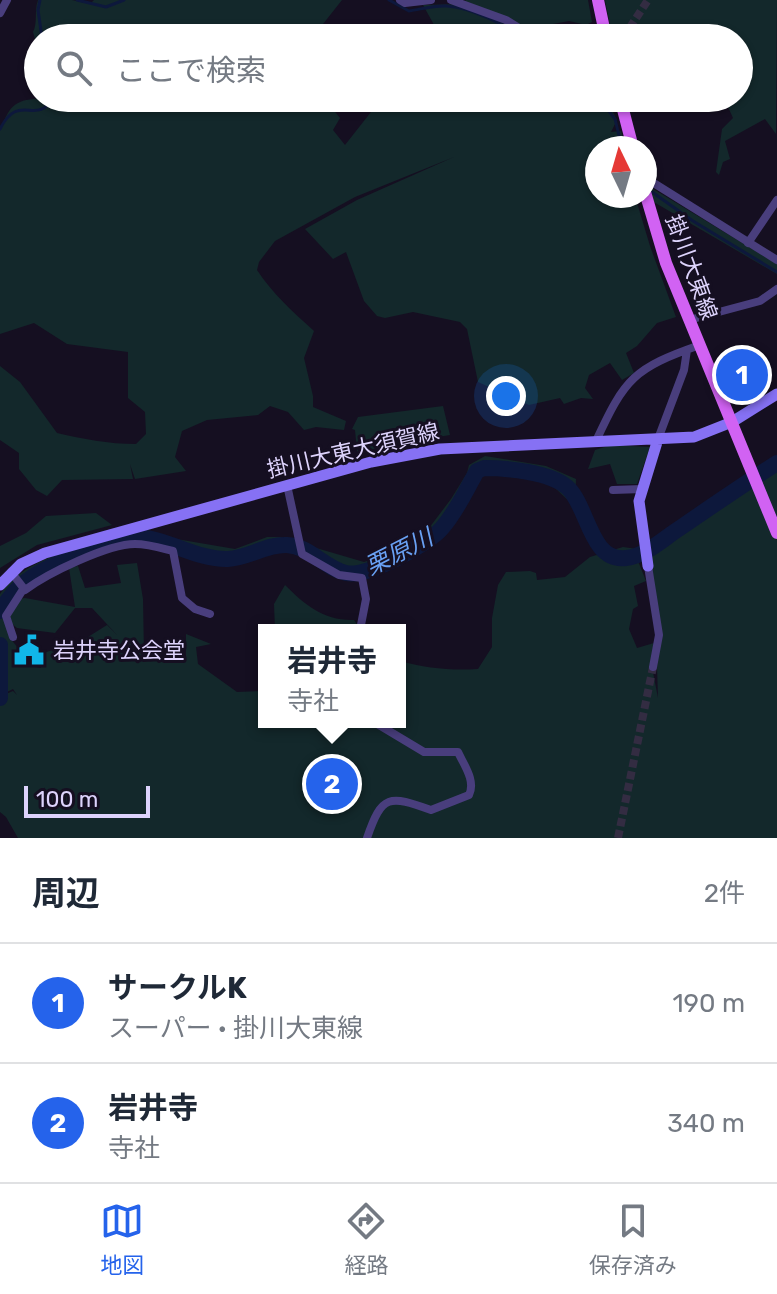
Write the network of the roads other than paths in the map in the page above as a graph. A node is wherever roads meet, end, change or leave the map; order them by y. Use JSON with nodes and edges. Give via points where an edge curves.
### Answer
{"nodes":[{"id":1,"x":7,"y":0,"type":"edge"},
{"id":2,"x":400,"y":0,"type":"edge"},
{"id":3,"x":431,"y":0,"type":"edge"},
{"id":4,"x":451,"y":0,"type":"edge"},
{"id":5,"x":598,"y":0,"type":"edge"},
{"id":6,"x":0,"y":13,"type":"edge"},
{"id":7,"x":512,"y":24,"type":"edge"},
{"id":8,"x":603,"y":24,"type":"edge"},
{"id":9,"x":624,"y":112,"type":"edge"},
{"id":10,"x":630,"y":136,"type":"edge"},
{"id":11,"x":657,"y":185,"type":"edge"},
{"id":12,"x":777,"y":200,"type":"edge"},
{"id":13,"x":650,"y":208,"type":"edge"},
{"id":14,"x":748,"y":243,"type":"junction"},
{"id":15,"x":777,"y":260,"type":"edge"},
{"id":16,"x":777,"y":289,"type":"edge"},
{"id":17,"x":689,"y":320,"type":"junction"},
{"id":18,"x":693,"y":347,"type":"junction"},
{"id":19,"x":777,"y":394,"type":"edge"},
{"id":20,"x":732,"y":422,"type":"junction"},
{"id":21,"x":658,"y":439,"type":"junction"},
{"id":22,"x":596,"y":441,"type":"junction"},
{"id":23,"x":287,"y":485,"type":"junction"},
{"id":24,"x":642,"y":489,"type":"junction"},
{"id":25,"x":613,"y":490,"type":"dead end"},
{"id":26,"x":777,"y":533,"type":"edge"},
{"id":27,"x":138,"y":536,"type":"junction"},
{"id":28,"x":648,"y":564,"type":"joint"},
{"id":29,"x":20,"y":583,"type":"junction"},
{"id":30,"x":0,"y":585,"type":"edge"},
{"id":31,"x":210,"y":614,"type":"dead end"},
{"id":32,"x":361,"y":624,"type":"edge"},
{"id":33,"x":13,"y":637,"type":"dead end"},
{"id":34,"x":653,"y":667,"type":"tunnel mouth"},
{"id":35,"x":384,"y":728,"type":"edge"},
{"id":36,"x":367,"y":838,"type":"edge"}],
"edges":[{"from":1,"to":6,"type":"street"},
{"from":2,"to":3,"type":"street"},
{"from":4,"to":7,"type":"street"},
{"from":5,"to":8,"type":"main road"},
{"from":9,"to":10,"type":"main road"},
{"from":11,"to":14,"type":"street"},
{"from":12,"to":14,"type":"street"},
{"from":13,"to":17,"type":"main road","name":"掛川大東線"},
{"from":14,"to":15,"type":"street"},
{"from":16,"to":17,"type":"street","via":[[760,301]]},
{"from":17,"to":18,"type":"main road","name":"掛川大東線"},
{"from":18,"to":20,"type":"main road","name":"掛川大東線"},
{"from":18,"to":21,"type":"street"},
{"from":18,"to":22,"type":"street","via":[[628,381]]},
{"from":19,"to":20,"type":"main road","name":"掛川大東大須賀線"},
{"from":20,"to":21,"type":"main road","name":"掛川大東大須賀線","via":[[694,437]]},
{"from":20,"to":26,"type":"main road","name":"掛川大東線"},
{"from":21,"to":22,"type":"main road","name":"掛川大東大須賀線"},
{"from":21,"to":24,"type":"main road"},
{"from":22,"to":23,"type":"main road","name":"掛川大東大須賀線","via":[[440,449]]},
{"from":23,"to":27,"type":"main road","name":"掛川大東大須賀線"},
{"from":23,"to":32,"type":"street","via":[[302,552],[339,575],[362,578],[366,599]]},
{"from":24,"to":25,"type":"street"},
{"from":24,"to":28,"type":"main road","via":[[639,507]]},
{"from":27,"to":29,"type":"street"},
{"from":27,"to":29,"type":"main road","name":"掛川大東大須賀線","via":[[45,553],[21,564]]},
{"from":27,"to":31,"type":"street","via":[[173,551],[182,598]]},
{"from":28,"to":34,"type":"street","via":[[659,635]]},
{"from":29,"to":30,"type":"main road","name":"掛川大東大須賀線"},
{"from":29,"to":33,"type":"street","via":[[6,616]]},
{"from":35,"to":36,"type":"street","via":[[424,752],[458,752],[472,790],[431,810],[400,799],[389,801],[374,815]]}]}
